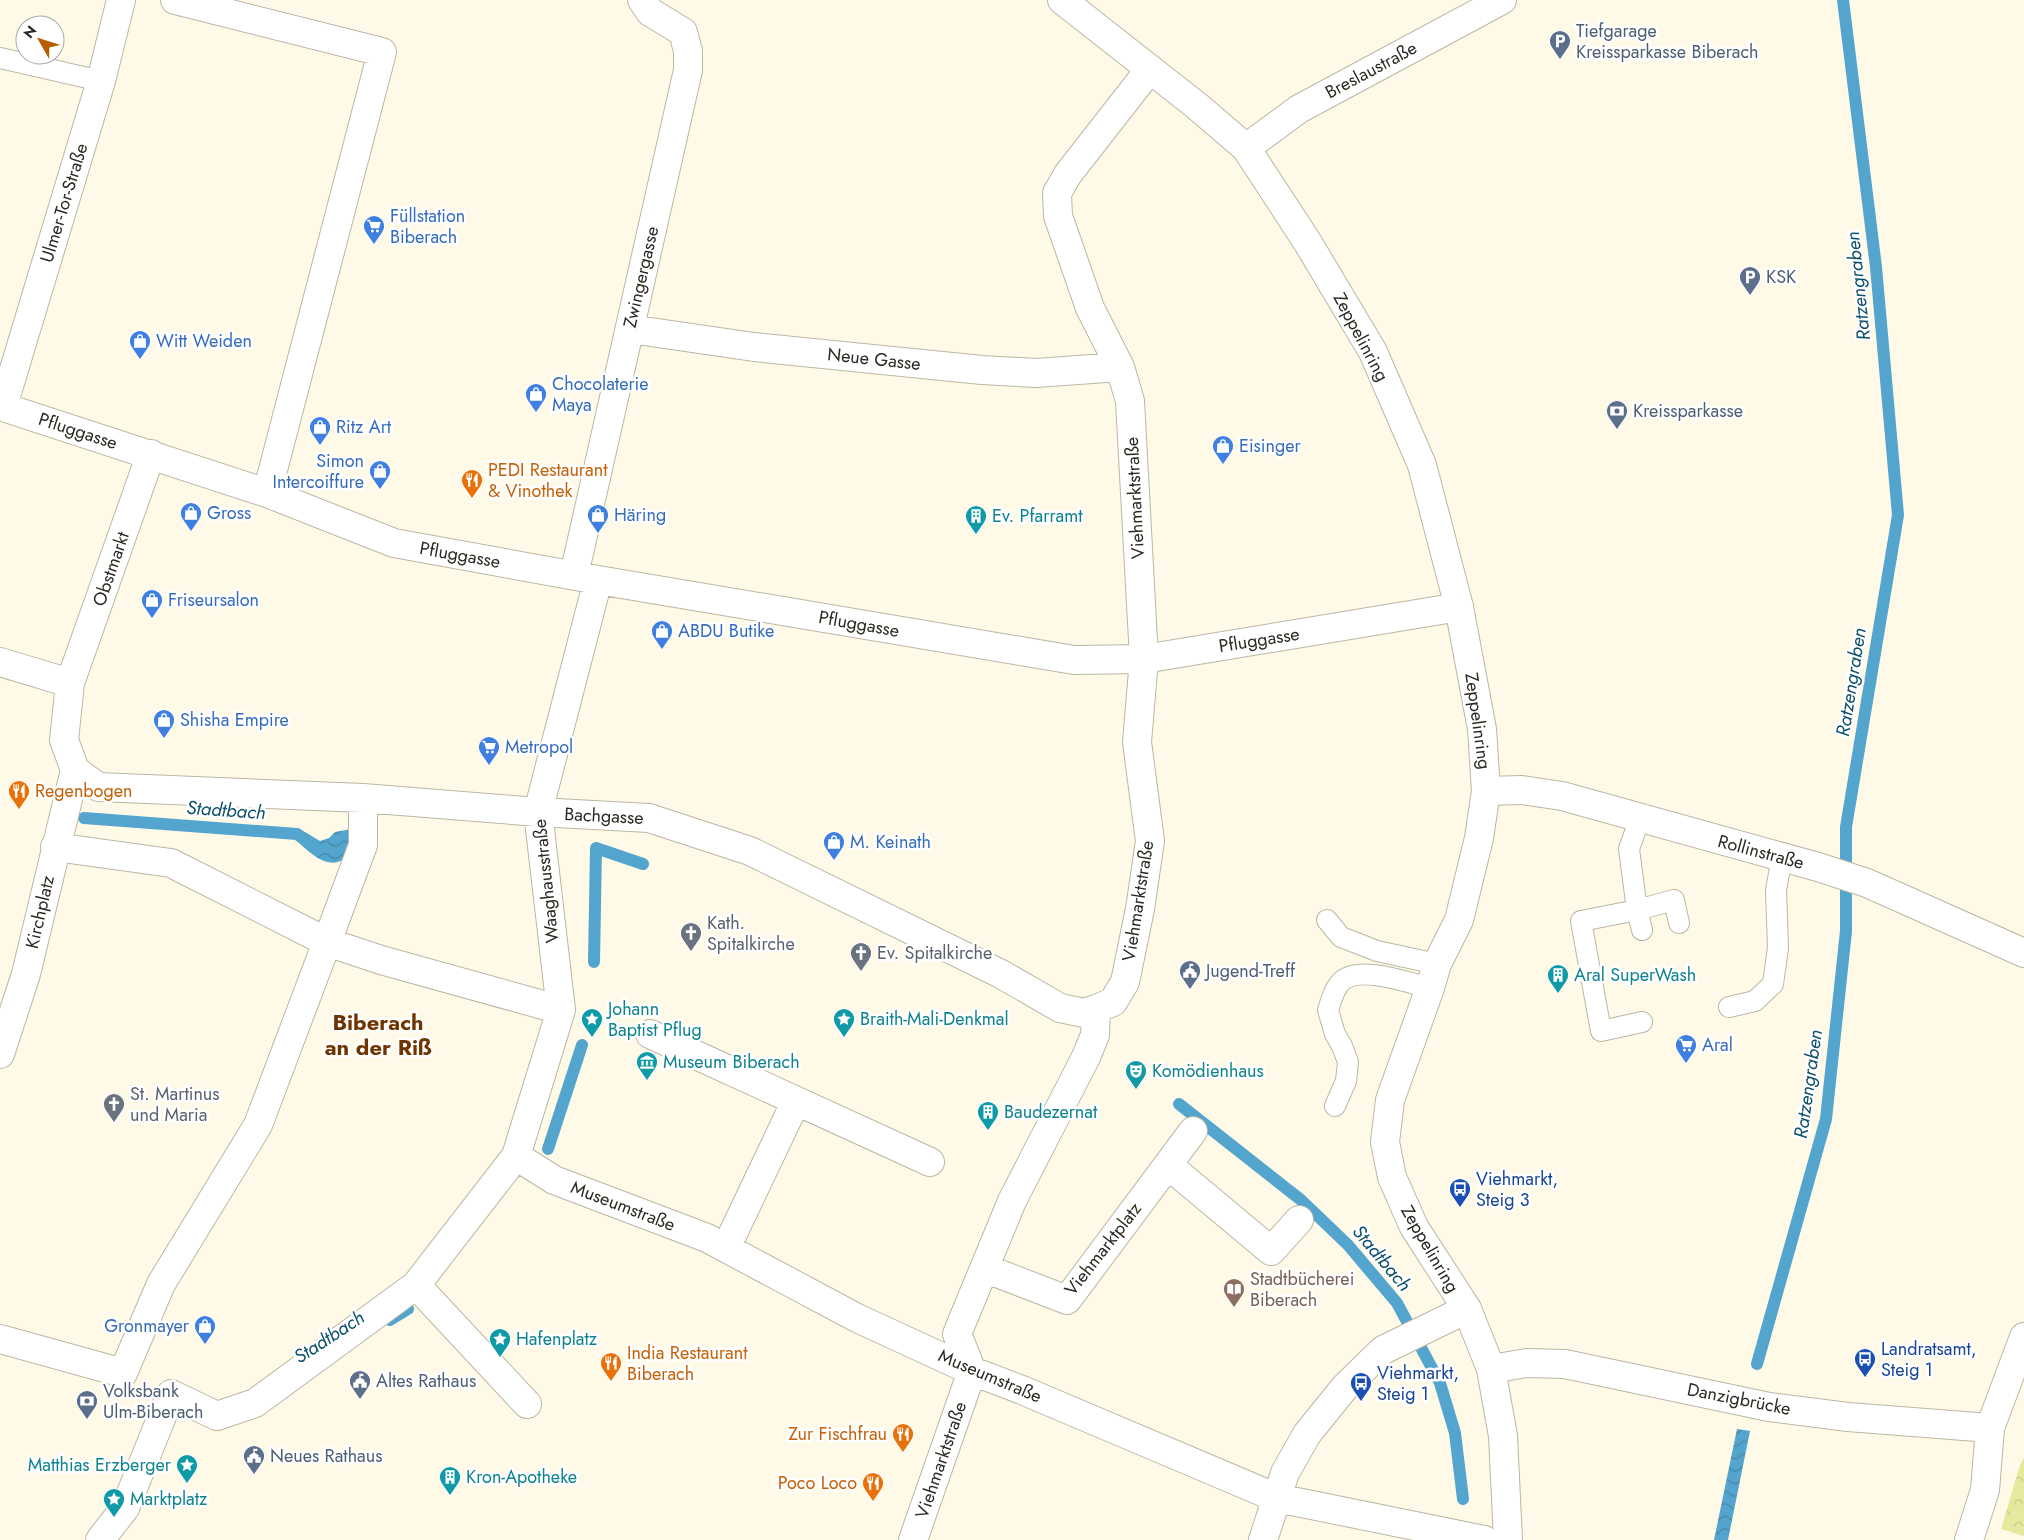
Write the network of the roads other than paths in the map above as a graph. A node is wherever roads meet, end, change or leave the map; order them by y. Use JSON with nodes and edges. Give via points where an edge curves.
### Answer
{"nodes":[{"id":1,"x":121,"y":0,"type":"edge"},
{"id":2,"x":175,"y":0,"type":"edge"},
{"id":3,"x":642,"y":0,"type":"edge"},
{"id":4,"x":1062,"y":0,"type":"edge"},
{"id":5,"x":1502,"y":0,"type":"edge"},
{"id":6,"x":0,"y":58,"type":"edge"},
{"id":7,"x":1150,"y":69,"type":"junction"},
{"id":8,"x":101,"y":81,"type":"junction"},
{"id":9,"x":1246,"y":148,"type":"junction"},
{"id":10,"x":630,"y":329,"type":"junction"},
{"id":11,"x":1120,"y":367,"type":"junction"},
{"id":12,"x":2,"y":406,"type":"edge"},
{"id":13,"x":151,"y":454,"type":"junction"},
{"id":14,"x":267,"y":493,"type":"junction"},
{"id":15,"x":586,"y":577,"type":"junction"},
{"id":16,"x":1459,"y":607,"type":"junction"},
{"id":17,"x":1144,"y":658,"type":"junction"},
{"id":18,"x":0,"y":662,"type":"edge"},
{"id":19,"x":70,"y":683,"type":"junction"},
{"id":20,"x":75,"y":770,"type":"junction"},
{"id":21,"x":1486,"y":791,"type":"junction"},
{"id":22,"x":363,"y":798,"type":"junction"},
{"id":23,"x":538,"y":812,"type":"junction"},
{"id":24,"x":1640,"y":818,"type":"junction"},
{"id":25,"x":55,"y":847,"type":"junction"},
{"id":26,"x":1782,"y":858,"type":"junction"},
{"id":27,"x":1637,"y":910,"type":"junction"},
{"id":28,"x":1326,"y":920,"type":"dead end"},
{"id":29,"x":1680,"y":923,"type":"dead end"},
{"id":30,"x":1642,"y":930,"type":"dead end"},
{"id":31,"x":327,"y":942,"type":"junction"},
{"id":32,"x":2024,"y":953,"type":"edge"},
{"id":33,"x":1433,"y":976,"type":"junction"},
{"id":34,"x":1729,"y":1006,"type":"dead end"},
{"id":35,"x":1096,"y":1009,"type":"junction"},
{"id":36,"x":561,"y":1010,"type":"junction"},
{"id":37,"x":1642,"y":1022,"type":"dead end"},
{"id":38,"x":650,"y":1034,"type":"dead end"},
{"id":39,"x":0,"y":1054,"type":"edge"},
{"id":40,"x":796,"y":1100,"type":"junction"},
{"id":41,"x":1335,"y":1106,"type":"dead end"},
{"id":42,"x":1193,"y":1131,"type":"dead end"},
{"id":43,"x":516,"y":1156,"type":"junction"},
{"id":44,"x":930,"y":1162,"type":"dead end"},
{"id":45,"x":1168,"y":1165,"type":"junction"},
{"id":46,"x":1299,"y":1220,"type":"dead end"},
{"id":47,"x":726,"y":1248,"type":"junction"},
{"id":48,"x":984,"y":1268,"type":"junction"},
{"id":49,"x":416,"y":1285,"type":"junction"},
{"id":50,"x":1467,"y":1309,"type":"junction"},
{"id":51,"x":2024,"y":1337,"type":"edge"},
{"id":52,"x":0,"y":1339,"type":"edge"},
{"id":53,"x":1491,"y":1369,"type":"junction"},
{"id":54,"x":972,"y":1371,"type":"junction"},
{"id":55,"x":527,"y":1404,"type":"dead end"},
{"id":56,"x":1990,"y":1428,"type":"junction"},
{"id":57,"x":1277,"y":1498,"type":"junction"},
{"id":58,"x":100,"y":1540,"type":"edge"},
{"id":59,"x":913,"y":1540,"type":"edge"},
{"id":60,"x":1263,"y":1540,"type":"edge"},
{"id":61,"x":1484,"y":1540,"type":"edge"},
{"id":62,"x":1508,"y":1540,"type":"edge"},
{"id":63,"x":1970,"y":1540,"type":"edge"}],
"edges":[{"from":1,"to":8,"type":"street","name":"Ulmer-Tor-Straße"},
{"from":2,"to":14,"type":"street","via":[[382,52]]},
{"from":3,"to":10,"type":"street","name":"Zwingergasse","via":[[650,12],[683,32],[688,70]]},
{"from":4,"to":7,"type":"street","name":"Zeppelinring"},
{"from":5,"to":9,"type":"street","name":"Breslaustraße","via":[[1299,109]]},
{"from":6,"to":8,"type":"lane"},
{"from":7,"to":9,"type":"street","name":"Zeppelinring"},
{"from":7,"to":11,"type":"street","name":"Viehmarktstraße","via":[[1068,174],[1057,193],[1058,216],[1090,308]]},
{"from":8,"to":12,"type":"street","name":"Ulmer-Tor-Straße"},
{"from":9,"to":16,"type":"street","name":"Zeppelinring","via":[[1373,352],[1422,465]]},
{"from":10,"to":11,"type":"street","name":"Neue Gasse","via":[[754,347],[982,370],[1036,373]]},
{"from":10,"to":15,"type":"street","name":"Zwingergasse"},
{"from":11,"to":17,"type":"street","name":"Viehmarktstraße","via":[[1130,401]]},
{"from":12,"to":13,"type":"street","name":"Pfluggasse"},
{"from":13,"to":14,"type":"street","name":"Pfluggasse"},
{"from":13,"to":19,"type":"street","name":"Obstmarkt"},
{"from":14,"to":15,"type":"street","name":"Pfluggasse","via":[[394,543]]},
{"from":15,"to":17,"type":"street","name":"Pfluggasse","via":[[1074,660]]},
{"from":15,"to":23,"type":"street","name":"Waaghausstraße"},
{"from":16,"to":17,"type":"street","name":"Pfluggasse"},
{"from":16,"to":21,"type":"street","name":"Zeppelinring","via":[[1482,729]]},
{"from":17,"to":35,"type":"street","name":"Viehmarktstraße","via":[[1136,742],[1150,841],[1125,982],[1113,1002]]},
{"from":18,"to":19,"type":"street"},
{"from":19,"to":20,"type":"street","name":"Obstmarkt","via":[[64,740]]},
{"from":20,"to":22,"type":"street","name":"Bachgasse","via":[[98,787]]},
{"from":20,"to":25,"type":"street","name":"Kirchplatz"},
{"from":21,"to":24,"type":"street","name":"Rollinstraße","via":[[1522,790],[1562,796]]},
{"from":21,"to":33,"type":"street","name":"Zeppelinring","via":[[1479,838],[1459,920]]},
{"from":22,"to":23,"type":"street","name":"Bachgasse"},
{"from":22,"to":31,"type":"street","via":[[363,845]]},
{"from":23,"to":35,"type":"street","name":"Bachgasse","via":[[649,818],[750,851],[1001,974],[1060,1008],[1084,1013]]},
{"from":23,"to":36,"type":"street","name":"Waaghausstraße"},
{"from":24,"to":26,"type":"street","name":"Rollinstraße"},
{"from":24,"to":27,"type":"lane","via":[[1629,849]]},
{"from":25,"to":31,"type":"street","via":[[171,863]]},
{"from":25,"to":39,"type":"street","name":"Kirchplatz","via":[[26,974]]},
{"from":26,"to":32,"type":"street","name":"Rollinstraße","via":[[1867,883]]},
{"from":26,"to":34,"type":"lane","via":[[1776,890],[1778,948],[1773,984],[1755,1002]]},
{"from":27,"to":29,"type":"lane","via":[[1674,900]]},
{"from":27,"to":30,"type":"lane"},
{"from":27,"to":37,"type":"lane","via":[[1580,921],[1600,1031]]},
{"from":28,"to":33,"type":"lane","via":[[1341,937]]},
{"from":31,"to":36,"type":"street"},
{"from":31,"to":52,"type":"street","via":[[258,1125],[161,1284],[123,1374]]},
{"from":33,"to":41,"type":"lane","via":[[1366,973],[1341,981],[1328,1010],[1334,1034],[1348,1062],[1346,1081]]},
{"from":33,"to":50,"type":"street","name":"Zeppelinring","via":[[1390,1100],[1385,1142],[1392,1177],[1414,1227]]},
{"from":35,"to":48,"type":"street","via":[[1095,1035],[1086,1057],[1012,1201]]},
{"from":36,"to":43,"type":"street","name":"Waaghausstraße"},
{"from":38,"to":40,"type":"street"},
{"from":40,"to":44,"type":"street"},
{"from":40,"to":47,"type":"street"},
{"from":42,"to":45,"type":"street","name":"Viehmarktplatz"},
{"from":43,"to":47,"type":"street","name":"Museumstraße","via":[[554,1180]]},
{"from":43,"to":49,"type":"street","name":"Waaghausstraße"},
{"from":45,"to":46,"type":"street","via":[[1271,1251]]},
{"from":45,"to":48,"type":"street","name":"Viehmarktplatz","via":[[1067,1300]]},
{"from":47,"to":54,"type":"street","name":"Museumstraße","via":[[857,1318]]},
{"from":48,"to":54,"type":"street","via":[[957,1334]]},
{"from":49,"to":55,"type":"street"},
{"from":49,"to":58,"type":"street","name":"Waaghausstraße","via":[[255,1403],[217,1416],[171,1394],[125,1508]]},
{"from":50,"to":53,"type":"street","name":"Zeppelinring"},
{"from":50,"to":57,"type":"street","via":[[1383,1350],[1345,1387],[1306,1434],[1285,1473]]},
{"from":51,"to":56,"type":"street"},
{"from":53,"to":56,"type":"street","name":"Danzigbrücke","via":[[1527,1363],[1565,1364],[1770,1407],[1848,1417]]},
{"from":53,"to":62,"type":"street","name":"Zeppelinring","via":[[1503,1436]]},
{"from":54,"to":57,"type":"street","name":"Museumstraße"},
{"from":54,"to":59,"type":"street","name":"Viehmarktstraße"},
{"from":56,"to":63,"type":"street","via":[[1986,1490]]},
{"from":57,"to":60,"type":"street"},
{"from":57,"to":61,"type":"street","name":"Museumstraße"}]}
